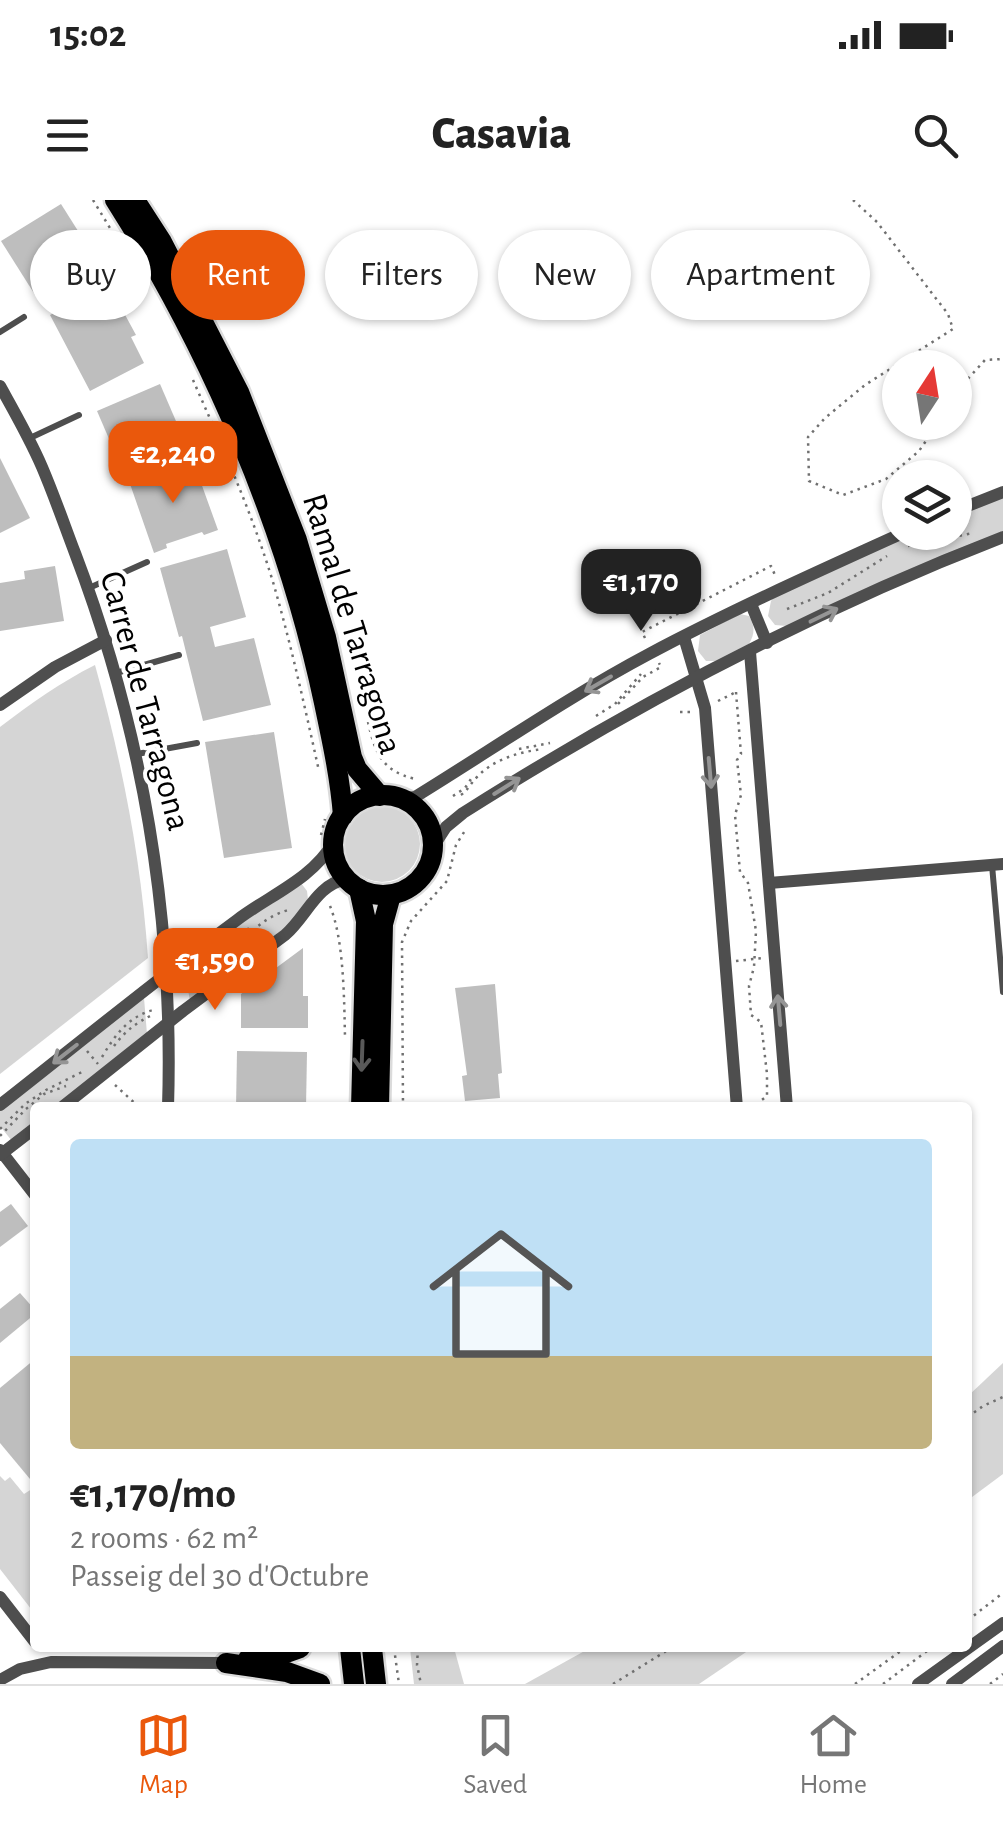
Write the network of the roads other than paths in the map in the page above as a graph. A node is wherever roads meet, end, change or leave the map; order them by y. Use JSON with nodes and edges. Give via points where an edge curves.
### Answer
{"nodes":[{"id":1,"x":115,"y":200,"type":"edge"},
{"id":2,"x":135,"y":200,"type":"edge"},
{"id":3,"x":24,"y":317,"type":"dead end"},
{"id":4,"x":0,"y":332,"type":"edge"},
{"id":5,"x":0,"y":386,"type":"edge"},
{"id":6,"x":79,"y":415,"type":"dead end"},
{"id":7,"x":29,"y":439,"type":"junction"},
{"id":8,"x":1003,"y":492,"type":"edge"},
{"id":9,"x":972,"y":504,"type":"edge"},
{"id":10,"x":1003,"y":537,"type":"edge"},
{"id":11,"x":882,"y":543,"type":"edge"},
{"id":12,"x":147,"y":562,"type":"dead end"},
{"id":13,"x":88,"y":588,"type":"junction"},
{"id":14,"x":751,"y":604,"type":"junction"},
{"id":15,"x":684,"y":637,"type":"junction"},
{"id":16,"x":106,"y":640,"type":"junction"},
{"id":17,"x":767,"y":643,"type":"junction"},
{"id":18,"x":750,"y":652,"type":"junction"},
{"id":19,"x":178,"y":655,"type":"dead end"},
{"id":20,"x":115,"y":673,"type":"junction"},
{"id":21,"x":698,"y":676,"type":"junction"},
{"id":22,"x":0,"y":704,"type":"edge"},
{"id":23,"x":196,"y":744,"type":"dead end"},
{"id":24,"x":136,"y":754,"type":"junction"},
{"id":25,"x":380,"y":796,"type":"junction"},
{"id":26,"x":402,"y":799,"type":"junction"},
{"id":27,"x":334,"y":814,"type":"junction"},
{"id":28,"x":326,"y":841,"type":"junction"},
{"id":29,"x":433,"y":846,"type":"junction"},
{"id":30,"x":998,"y":864,"type":"edge"},
{"id":31,"x":769,"y":883,"type":"junction"},
{"id":32,"x":352,"y":884,"type":"junction"},
{"id":33,"x":391,"y":895,"type":"junction"},
{"id":34,"x":167,"y":975,"type":"junction"},
{"id":35,"x":1003,"y":992,"type":"edge"},
{"id":36,"x":169,"y":1024,"type":"junction"},
{"id":37,"x":69,"y":1102,"type":"edge"},
{"id":38,"x":168,"y":1102,"type":"edge"},
{"id":39,"x":361,"y":1102,"type":"edge"},
{"id":40,"x":379,"y":1102,"type":"edge"},
{"id":41,"x":738,"y":1102,"type":"edge"},
{"id":42,"x":787,"y":1102,"type":"edge"},
{"id":43,"x":0,"y":1105,"type":"edge"},
{"id":44,"x":30,"y":1132,"type":"edge"},
{"id":45,"x":1,"y":1153,"type":"edge"},
{"id":46,"x":30,"y":1189,"type":"edge"},
{"id":47,"x":0,"y":1597,"type":"edge"},
{"id":48,"x":1003,"y":1624,"type":"edge"},
{"id":49,"x":30,"y":1636,"type":"edge"},
{"id":50,"x":972,"y":1646,"type":"edge"},
{"id":51,"x":1003,"y":1646,"type":"edge"},
{"id":52,"x":42,"y":1652,"type":"edge"},
{"id":53,"x":148,"y":1652,"type":"edge"},
{"id":54,"x":289,"y":1652,"type":"edge"},
{"id":55,"x":298,"y":1652,"type":"edge"},
{"id":56,"x":350,"y":1652,"type":"edge"},
{"id":57,"x":372,"y":1652,"type":"edge"},
{"id":58,"x":963,"y":1652,"type":"edge"},
{"id":59,"x":50,"y":1662,"type":"junction"},
{"id":60,"x":148,"y":1662,"type":"junction"},
{"id":61,"x":226,"y":1662,"type":"junction"},
{"id":62,"x":0,"y":1680,"type":"edge"},
{"id":63,"x":312,"y":1682,"type":"edge"},
{"id":64,"x":354,"y":1684,"type":"edge"},
{"id":65,"x":376,"y":1684,"type":"edge"},
{"id":66,"x":918,"y":1684,"type":"edge"},
{"id":67,"x":952,"y":1684,"type":"edge"}],
"edges":[{"from":1,"to":27,"type":"main road","name":"Ramal de Tarragona","via":[[150,254],[225,403],[282,550],[310,640],[338,773]]},
{"from":2,"to":25,"type":"main road","name":"Ramal de Tarragona","via":[[239,392],[297,540],[352,757]]},
{"from":3,"to":4,"type":"lane"},
{"from":5,"to":7,"type":"street","name":"Carrer de Tarragona"},
{"from":6,"to":7,"type":"lane"},
{"from":7,"to":13,"type":"street","name":"Carrer de Tarragona"},
{"from":8,"to":9,"type":"street"},
{"from":17,"to":10,"type":"street","one_way":true},
{"from":11,"to":14,"type":"street"},
{"from":12,"to":13,"type":"lane"},
{"from":13,"to":16,"type":"street","name":"Carrer de Tarragona"},
{"from":14,"to":15,"type":"street"},
{"from":14,"to":17,"type":"street"},
{"from":15,"to":21,"type":"street"},
{"from":15,"to":26,"type":"street","one_way":true,"via":[[415,798]]},
{"from":16,"to":20,"type":"street","name":"Carrer de Tarragona"},
{"from":16,"to":22,"type":"street"},
{"from":17,"to":18,"type":"street"},
{"from":18,"to":21,"type":"street"},
{"from":18,"to":31,"type":"street"},
{"from":19,"to":20,"type":"lane"},
{"from":20,"to":24,"type":"street","name":"Carrer de Tarragona"},
{"from":29,"to":21,"type":"street","one_way":true,"via":[[464,807]]},
{"from":21,"to":41,"type":"street","one_way":true},
{"from":23,"to":24,"type":"lane"},
{"from":24,"to":34,"type":"street","name":"Carrer de Tarragona"},
{"from":25,"to":26,"type":"main road"},
{"from":25,"to":27,"type":"main road"},
{"from":26,"to":29,"type":"main road","via":[[425,818]]},
{"from":27,"to":28,"type":"main road","via":[[336,829]]},
{"from":28,"to":32,"type":"main road"},
{"from":28,"to":34,"type":"street","via":[[322,860],[308,872]]},
{"from":29,"to":33,"type":"main road","via":[[425,873]]},
{"from":30,"to":31,"type":"street"},
{"from":30,"to":35,"type":"lane"},
{"from":42,"to":31,"type":"street","one_way":true},
{"from":32,"to":33,"type":"main road","via":[[369,894]]},
{"from":32,"to":36,"type":"street","via":[[334,881],[322,889],[296,925]]},
{"from":32,"to":39,"type":"main road","one_way":true,"via":[[366,921]]},
{"from":33,"to":40,"type":"main road","via":[[383,924]]},
{"from":34,"to":36,"type":"street","name":"Carrer de Tarragona"},
{"from":34,"to":43,"type":"street","one_way":true},
{"from":36,"to":37,"type":"street"},
{"from":36,"to":38,"type":"street","name":"Carrer de Tarragona"},
{"from":44,"to":45,"type":"street"},
{"from":45,"to":46,"type":"street"},
{"from":47,"to":49,"type":"street"},
{"from":48,"to":50,"type":"street"},
{"from":51,"to":67,"type":"street"},
{"from":52,"to":59,"type":"street"},
{"from":53,"to":60,"type":"street"},
{"from":54,"to":61,"type":"main road"},
{"from":55,"to":63,"type":"street","via":[[299,1671]]},
{"from":56,"to":64,"type":"main road"},
{"from":57,"to":65,"type":"main road"},
{"from":58,"to":66,"type":"street"},
{"from":59,"to":60,"type":"street"},
{"from":59,"to":62,"type":"street"},
{"from":60,"to":61,"type":"street"},
{"from":61,"to":63,"type":"main road"}]}
